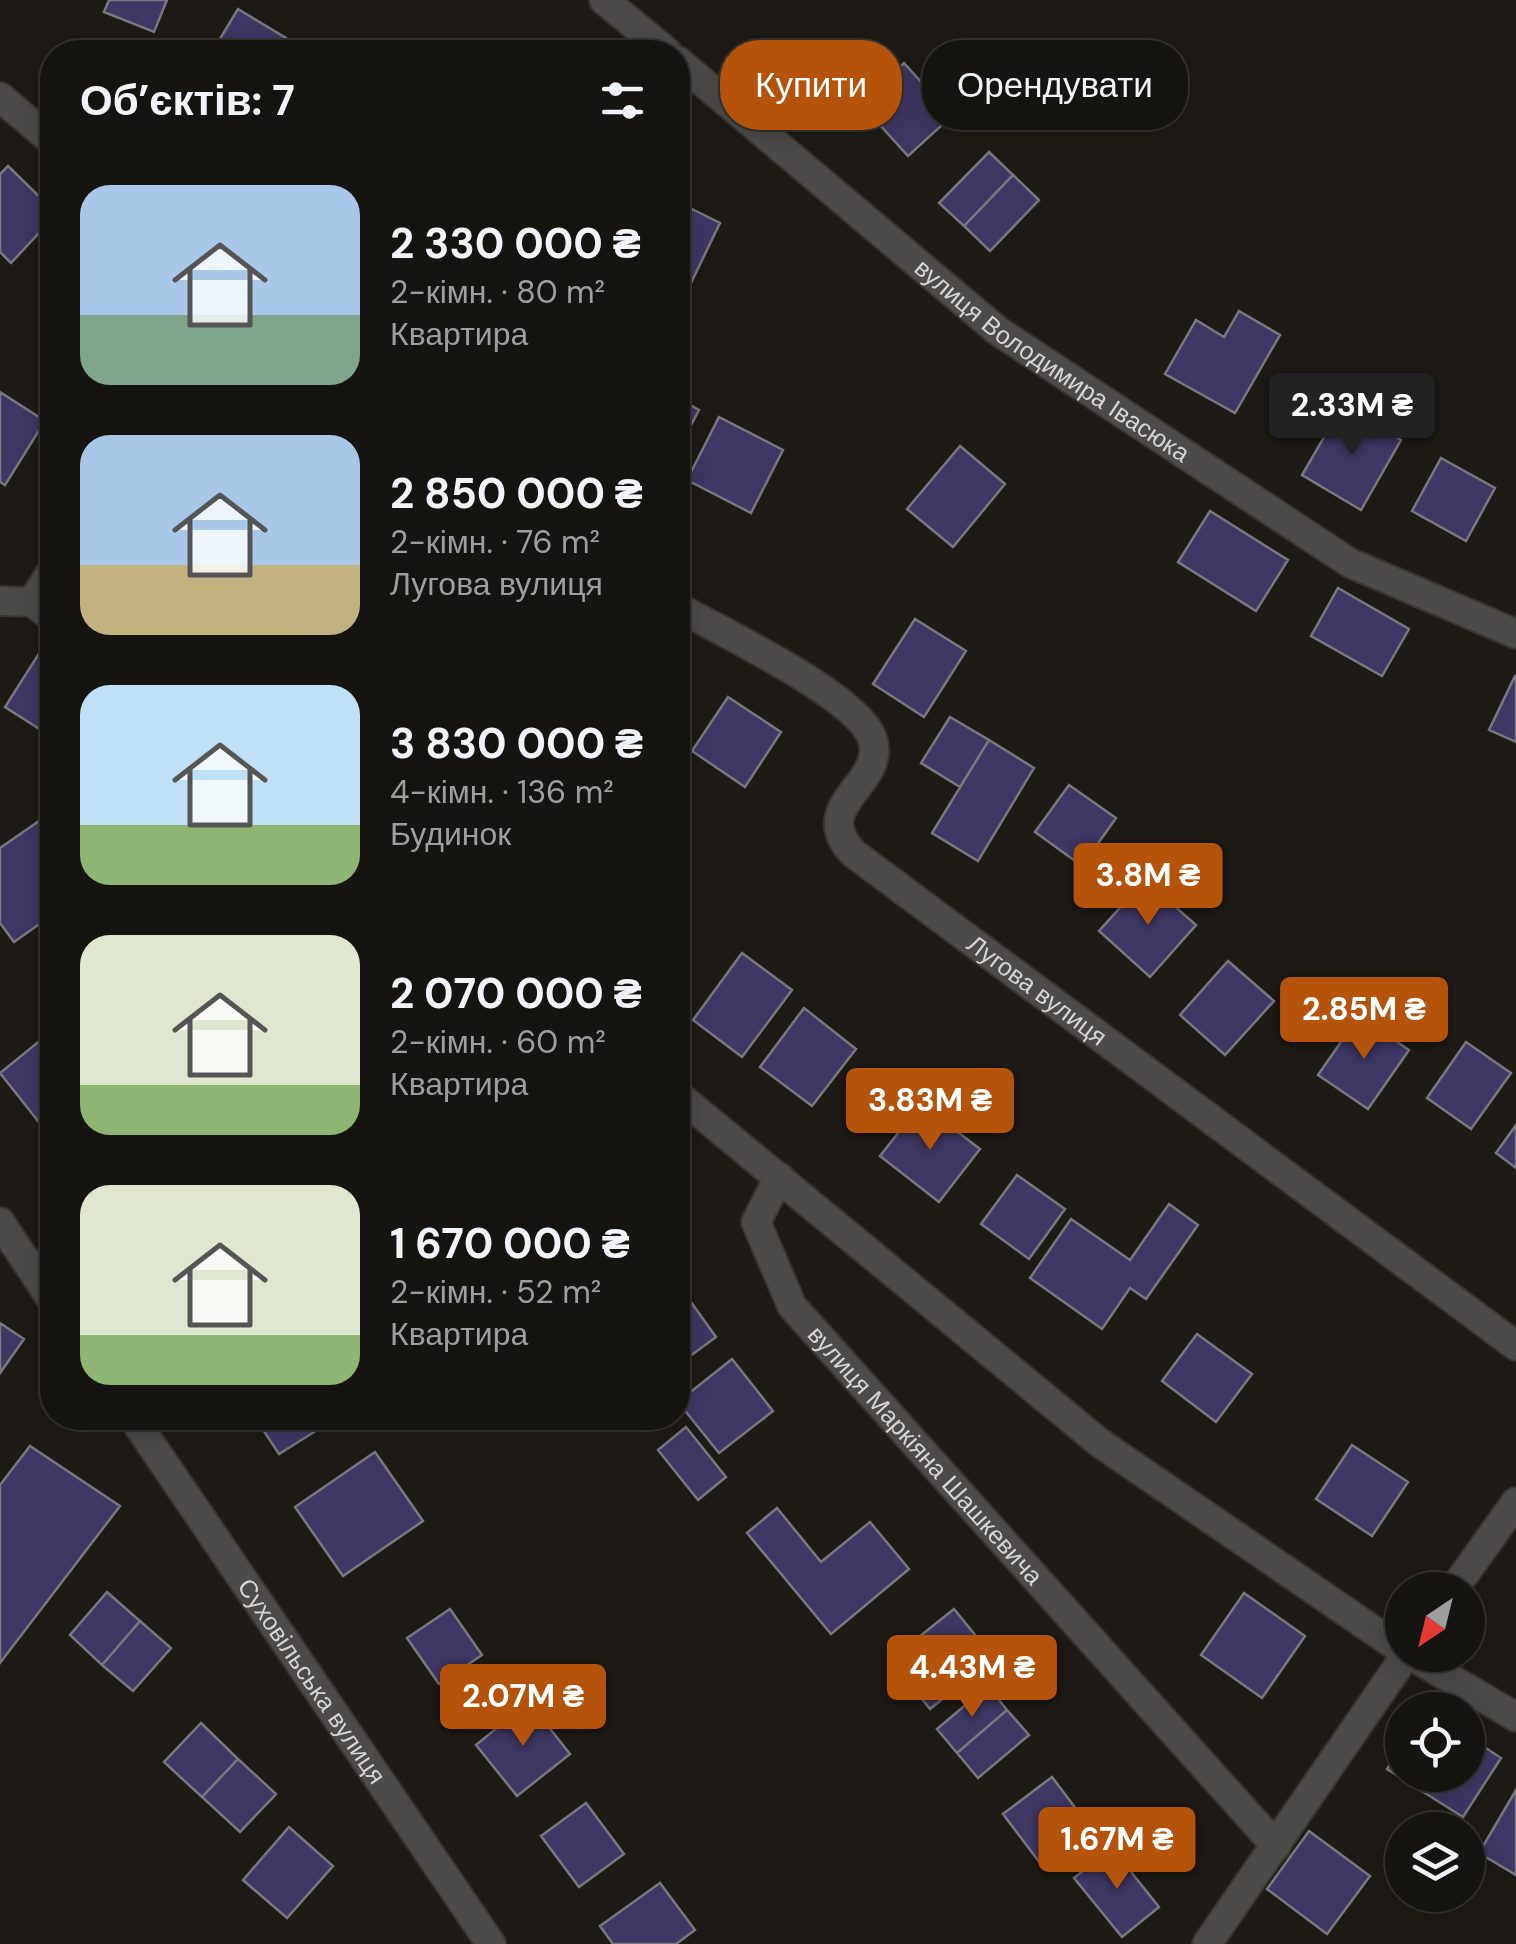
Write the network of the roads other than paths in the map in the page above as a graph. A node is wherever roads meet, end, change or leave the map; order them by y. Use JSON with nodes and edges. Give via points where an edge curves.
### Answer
{"nodes":[{"id":1,"x":604,"y":0,"type":"edge"},
{"id":2,"x":652,"y":40,"type":"edge"},
{"id":3,"x":690,"y":71,"type":"edge"},
{"id":4,"x":0,"y":98,"type":"edge"},
{"id":5,"x":40,"y":131,"type":"edge"},
{"id":6,"x":0,"y":600,"type":"edge"},
{"id":7,"x":40,"y":610,"type":"edge"},
{"id":8,"x":690,"y":615,"type":"edge"},
{"id":9,"x":1516,"y":634,"type":"edge"},
{"id":10,"x":690,"y":1105,"type":"edge"},
{"id":11,"x":780,"y":1176,"type":"junction"},
{"id":12,"x":0,"y":1222,"type":"edge"},
{"id":13,"x":40,"y":1282,"type":"edge"},
{"id":14,"x":1516,"y":1346,"type":"edge"},
{"id":15,"x":141,"y":1430,"type":"edge"},
{"id":16,"x":1516,"y":1502,"type":"edge"},
{"id":17,"x":1466,"y":1572,"type":"edge"},
{"id":18,"x":1385,"y":1639,"type":"edge"},
{"id":19,"x":1393,"y":1672,"type":"edge"},
{"id":20,"x":1438,"y":1672,"type":"edge"},
{"id":21,"x":1516,"y":1718,"type":"edge"},
{"id":22,"x":1276,"y":1846,"type":"junction"},
{"id":23,"x":491,"y":1944,"type":"edge"},
{"id":24,"x":1207,"y":1944,"type":"edge"}],
"edges":[{"from":1,"to":2,"type":"street"},
{"from":3,"to":9,"type":"street","name":"вулиця Володимира Івасюка","via":[[998,331],[1350,563]]},
{"from":4,"to":5,"type":"street"},
{"from":6,"to":7,"type":"street"},
{"from":8,"to":14,"type":"street","name":"Лугова вулиця","via":[[827,692],[858,717],[875,750],[838,820],[840,839],[854,853]]},
{"from":10,"to":11,"type":"street"},
{"from":11,"to":18,"type":"street","via":[[1100,1443]]},
{"from":11,"to":22,"type":"street","name":"вулиця Маркіяна Шашкевича","via":[[756,1222],[792,1306]]},
{"from":12,"to":13,"type":"street"},
{"from":15,"to":23,"type":"street","name":"Суховільська вулиця"},
{"from":16,"to":17,"type":"street"},
{"from":19,"to":22,"type":"street"},
{"from":20,"to":21,"type":"street"},
{"from":22,"to":24,"type":"street"}]}
